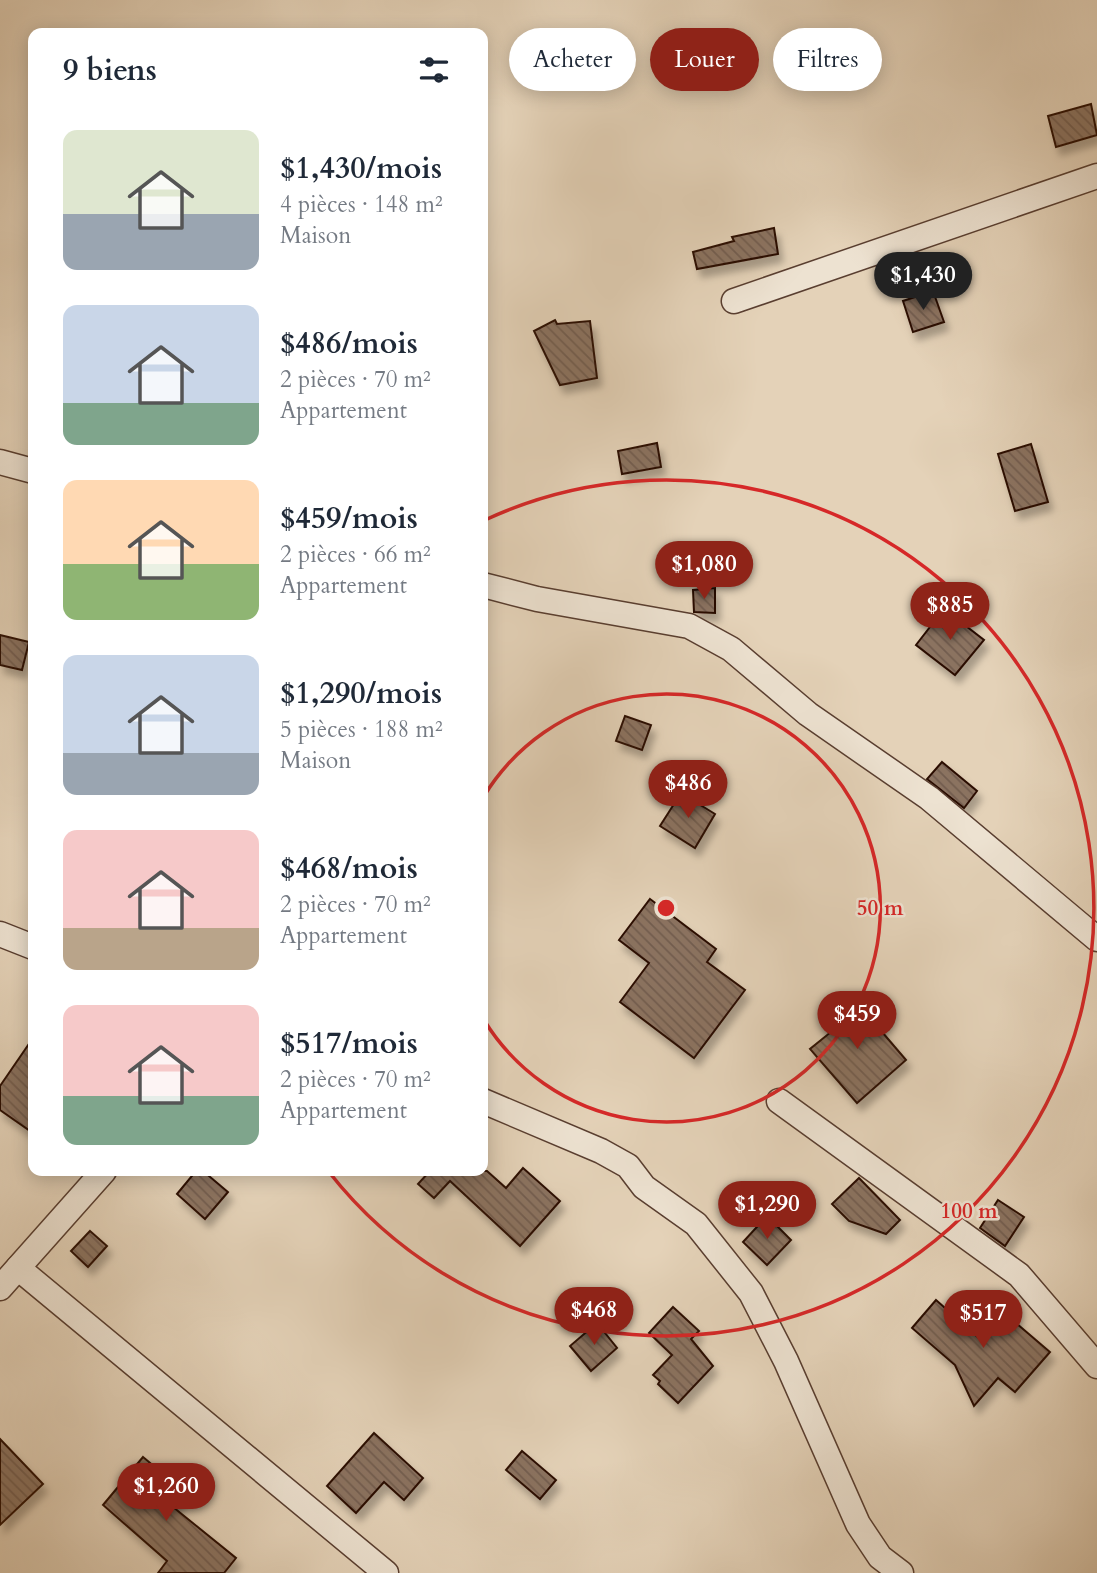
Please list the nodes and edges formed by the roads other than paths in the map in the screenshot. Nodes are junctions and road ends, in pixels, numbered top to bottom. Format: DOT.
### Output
graph roads {
  1 [pos="1097,176"];
  2 [pos="734,301"];
  3 [pos="0,462"];
  4 [pos="28,470"];
  5 [pos="488,586"];
  6 [pos="0,934"];
  7 [pos="1097,939"];
  8 [pos="28,945"];
  9 [pos="779,1101"];
  10 [pos="488,1103"];
  11 [pos="100,1176"];
  12 [pos="18,1268"];
  13 [pos="0,1289"];
  14 [pos="1097,1366"];
  15 [pos="386,1573"];
  16 [pos="901,1573"];
  1 -- 2 [label="street"];
  3 -- 4 [label="street"];
  5 -- 7 [label="street"];
  6 -- 8 [label="street"];
  9 -- 14 [label="street"];
  10 -- 16 [label="street"];
  11 -- 12 [label="street"];
  12 -- 13 [label="street"];
  12 -- 15 [label="street"];
}
